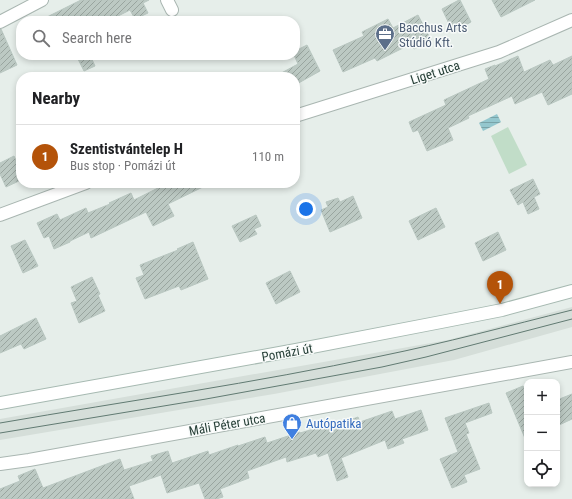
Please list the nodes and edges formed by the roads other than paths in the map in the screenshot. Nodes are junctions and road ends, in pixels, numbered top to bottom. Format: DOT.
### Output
graph roads {
  1 [pos="42,0"];
  2 [pos="572,20"];
  3 [pos="0,22"];
  4 [pos="300,114"];
  5 [pos="73,188"];
  6 [pos="0,215"];
  7 [pos="572,291"];
  8 [pos="572,362"];
  9 [pos="0,403"];
  10 [pos="0,464"];
  1 -- 3 [label="street"];
  2 -- 4 [label="street, Liget utca"];
  5 -- 6 [label="street"];
  7 -- 9 [label="street, Pomázi út"];
  8 -- 10 [label="street, Máli Péter utca"];
}
